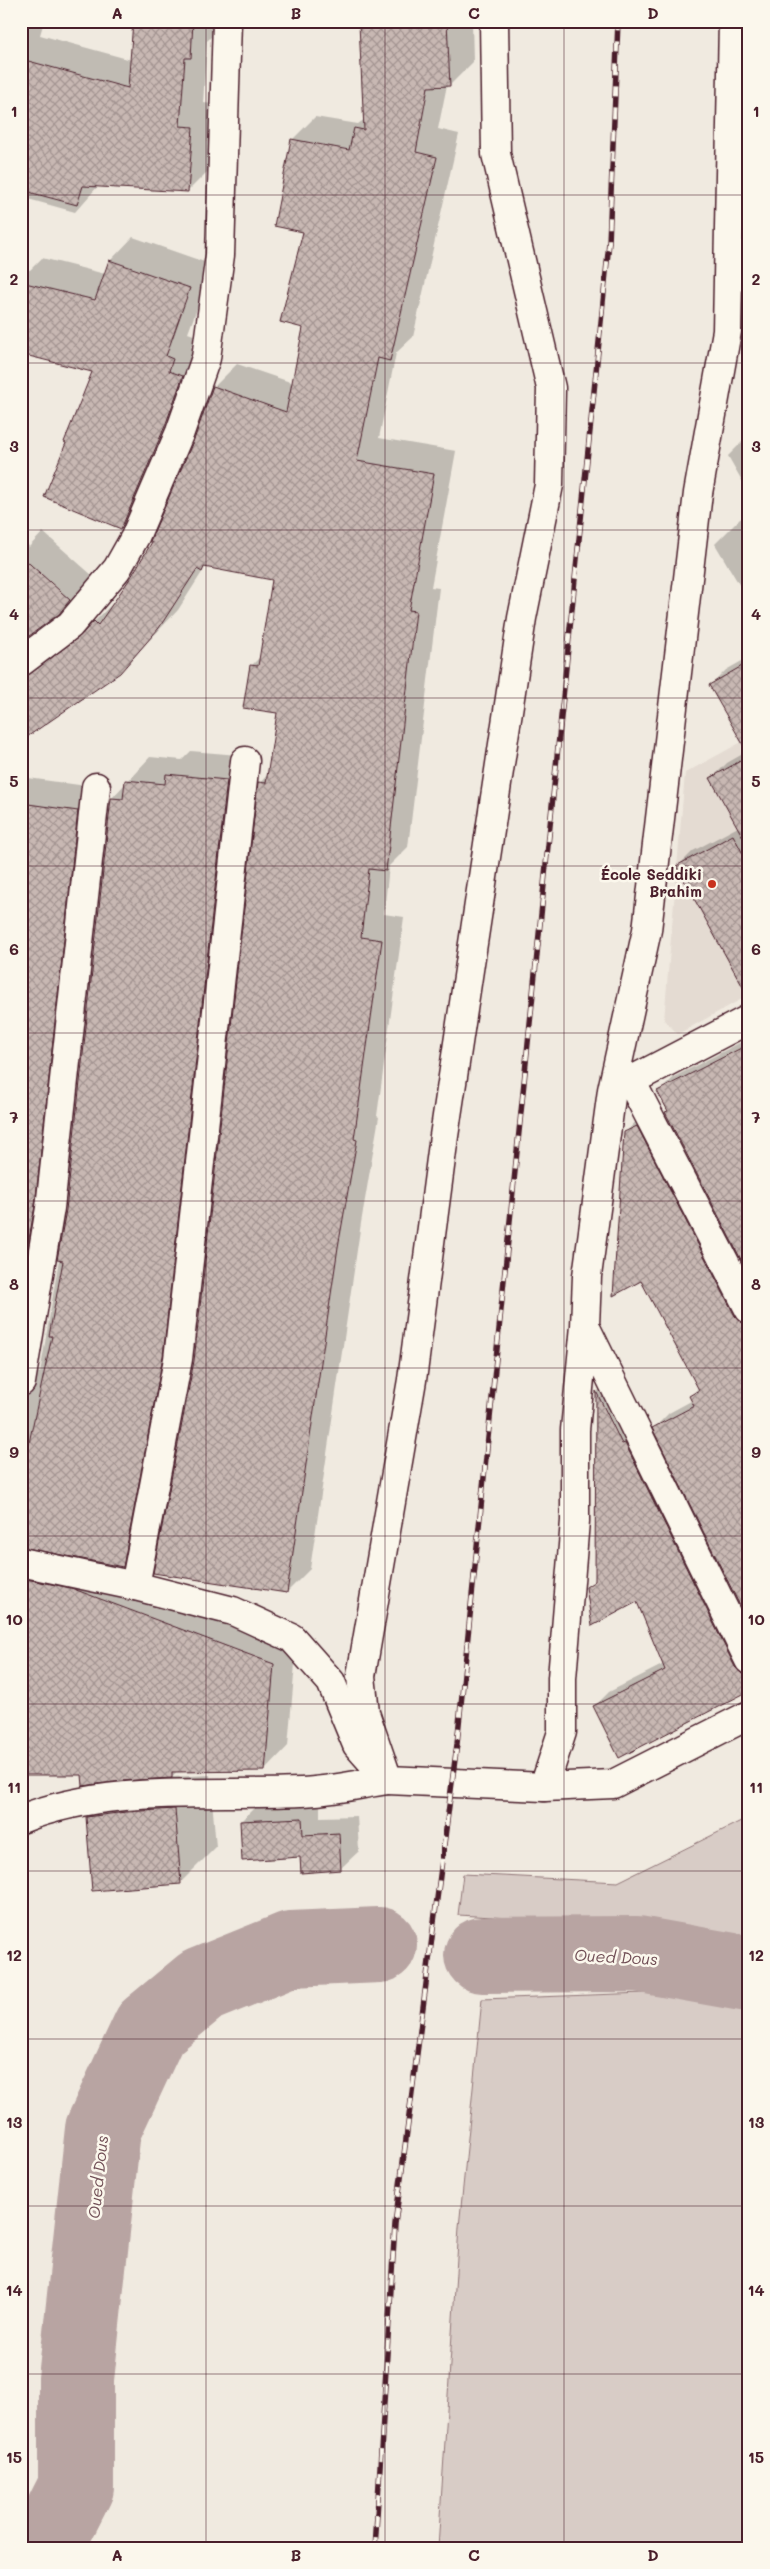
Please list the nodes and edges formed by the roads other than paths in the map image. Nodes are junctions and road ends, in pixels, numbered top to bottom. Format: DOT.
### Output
graph roads {
  1 [pos="227,21"];
  2 [pos="494,21"];
  3 [pos="733,21"];
  4 [pos="21,662"];
  5 [pos="244,761"];
  6 [pos="96,787"];
  7 [pos="749,1019"];
  8 [pos="621,1086"];
  9 [pos="749,1309"];
  10 [pos="585,1326"];
  11 [pos="21,1382"];
  12 [pos="21,1562"];
  13 [pos="135,1586"];
  14 [pos="749,1660"];
  15 [pos="749,1715"];
  16 [pos="388,1780"];
  17 [pos="544,1787"];
  18 [pos="21,1818"];
  1 -- 4 [label="street"];
  2 -- 16 [label="street"];
  3 -- 8 [label="street"];
  5 -- 13 [label="street"];
  6 -- 11 [label="street"];
  7 -- 8 [label="street"];
  8 -- 9 [label="street"];
  8 -- 10 [label="street"];
  10 -- 14 [label="street"];
  10 -- 17 [label="street"];
  12 -- 13 [label="street"];
  13 -- 16 [label="street"];
  15 -- 17 [label="street"];
  16 -- 17 [label="street"];
  16 -- 18 [label="street"];
}
